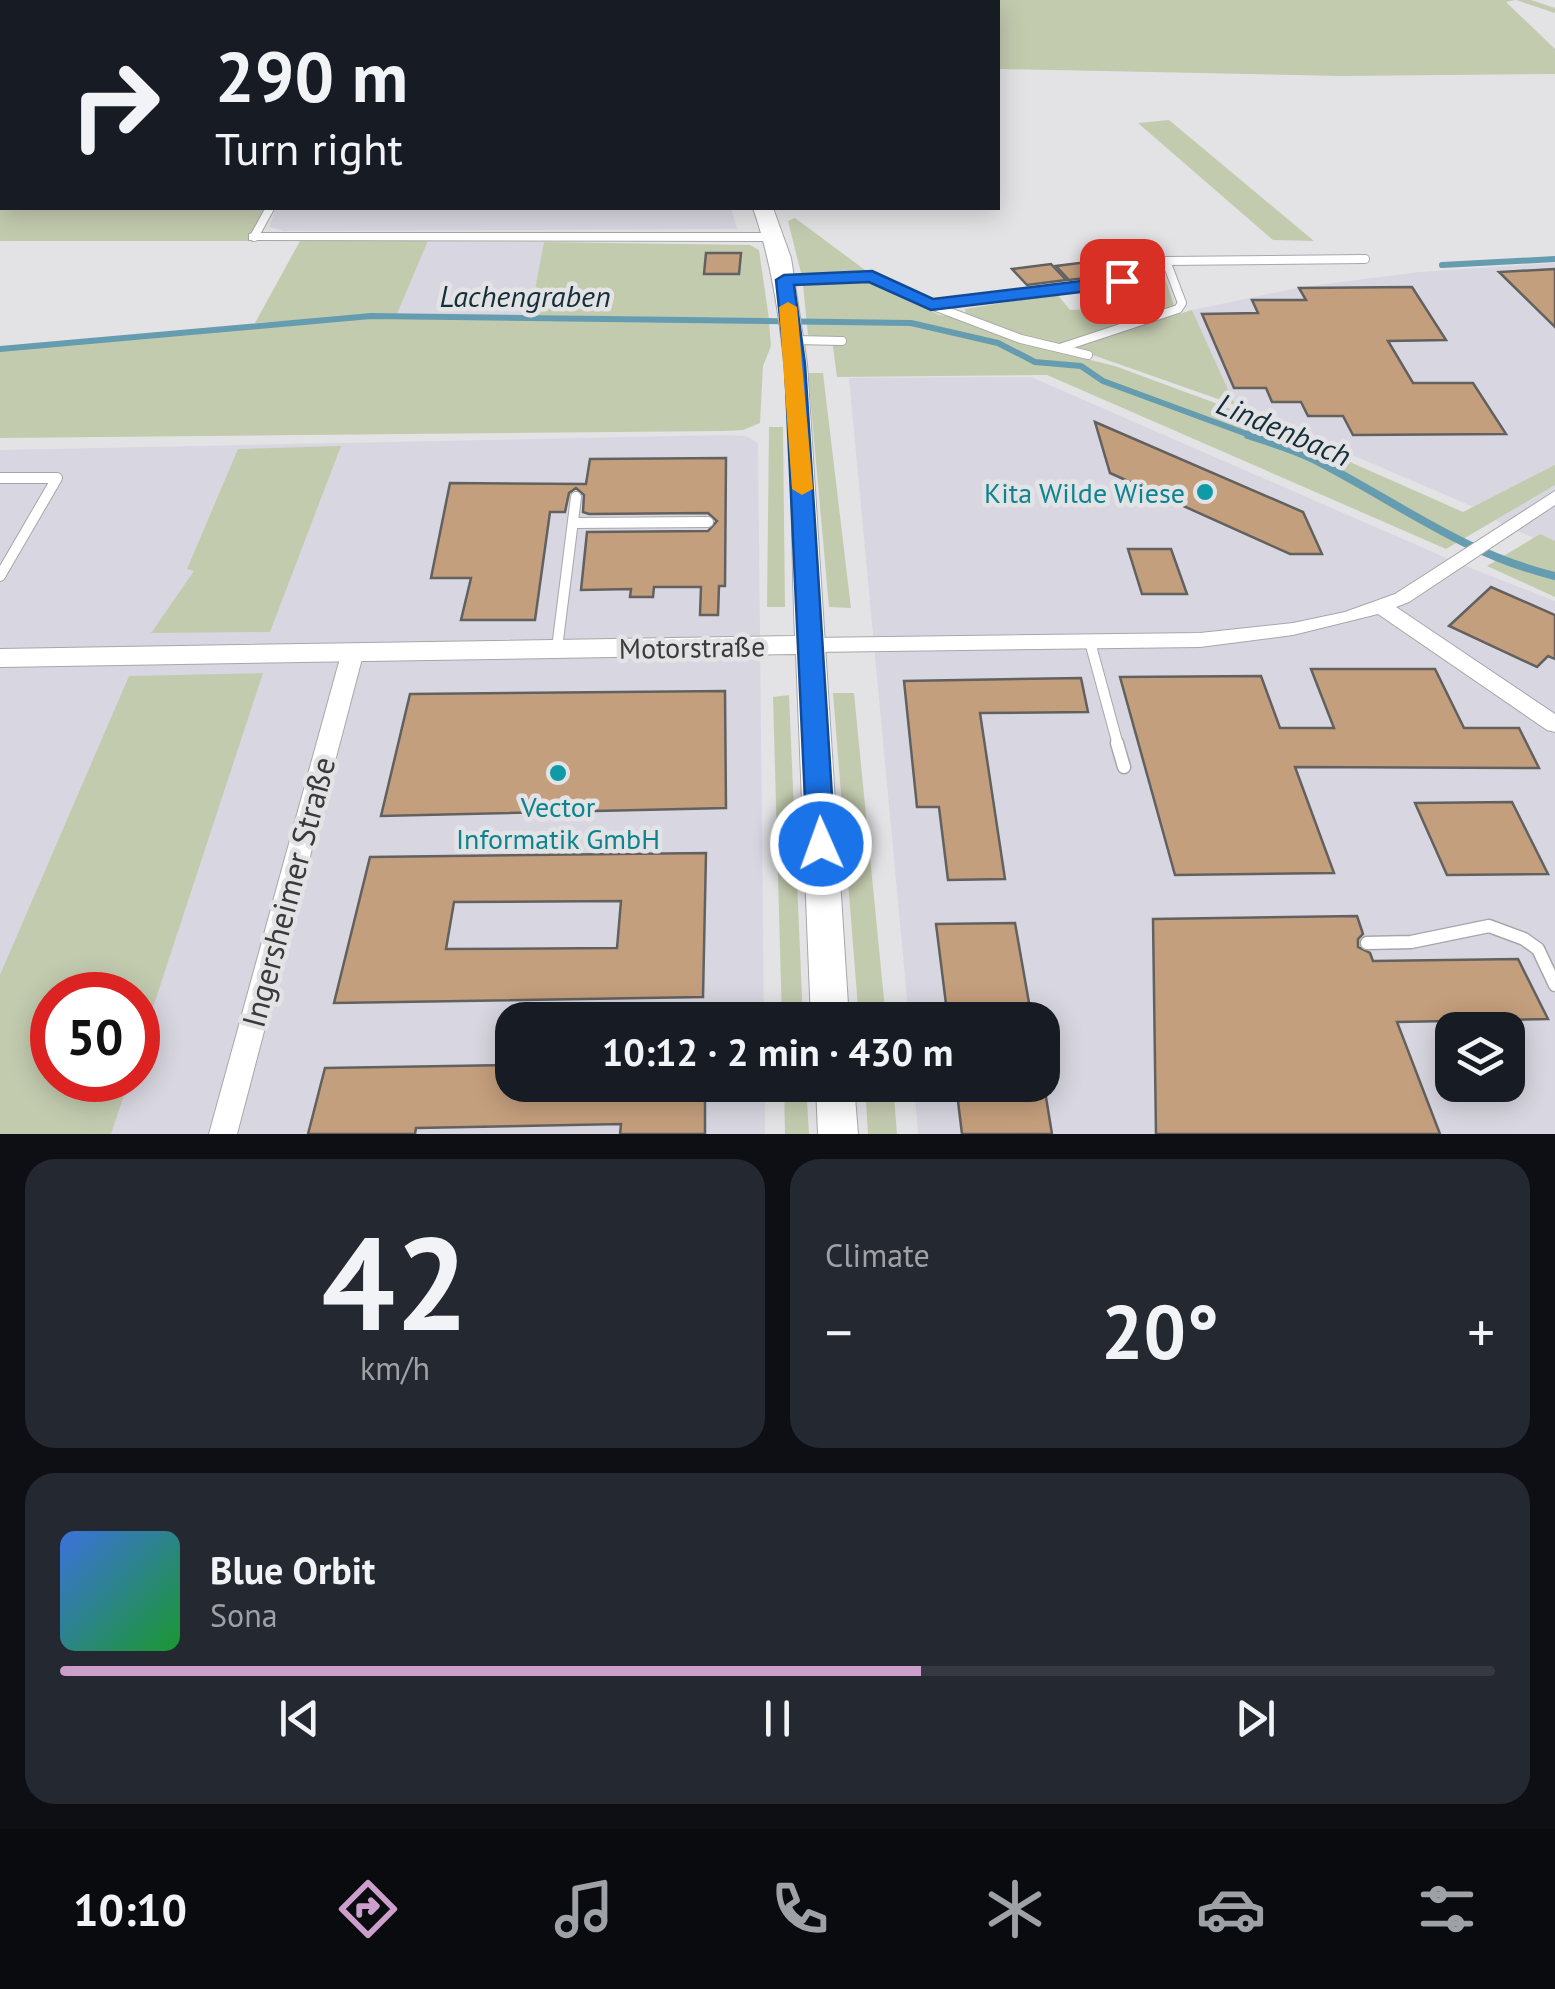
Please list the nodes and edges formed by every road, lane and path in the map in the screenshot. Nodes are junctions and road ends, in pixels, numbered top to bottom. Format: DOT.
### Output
graph roads {
  1 [pos="269,210"];
  2 [pos="765,210"];
  3 [pos="775,236"];
  4 [pos="254,237"];
  5 [pos="1160,251"];
  6 [pos="1365,259"];
  7 [pos="1166,261"];
  8 [pos="784,280"];
  9 [pos="1122,281"];
  10 [pos="931,305"];
  11 [pos="791,327"];
  12 [pos="842,340"];
  13 [pos="1060,348"];
  14 [pos="1088,355"];
  15 [pos="0,478"];
  16 [pos="576,497"];
  17 [pos="1555,498"];
  18 [pos="708,522"];
  19 [pos="573,523"];
  20 [pos="0,576"];
  21 [pos="1381,606"];
  22 [pos="1090,642"];
  23 [pos="812,646"];
  24 [pos="558,648"];
  25 [pos="353,651"];
  26 [pos="0,658"];
  27 [pos="1555,726"];
  28 [pos="1124,767"];
  29 [pos="1366,943"];
  30 [pos="1555,985"];
  31 [pos="829,1002"];
  32 [pos="835,1102"];
  33 [pos="223,1134"];
  34 [pos="838,1134"];
  1 -- 4 [label="lane"];
  2 -- 3 [label="main road"];
  3 -- 4 [label="street"];
  3 -- 8 [label="main road"];
  5 -- 7 [label="lane"];
  6 -- 7 [label="lane"];
  7 -- 13 [label="lane"];
  8 -- 10 [label="lane"];
  8 -- 11 [label="main road"];
  9 -- 10 [label="lane"];
  10 -- 13 [label="lane"];
  11 -- 12 [label="lane"];
  11 -- 23 [label="main road"];
  13 -- 14 [label="lane"];
  15 -- 20 [label="lane"];
  16 -- 19 [label="lane"];
  17 -- 21 [label="street, Motorstraße"];
  18 -- 19 [label="lane"];
  19 -- 24 [label="lane"];
  21 -- 22 [label="street, Motorstraße"];
  21 -- 27 [label="street"];
  22 -- 23 [label="street, Motorstraße"];
  22 -- 28 [label="lane"];
  23 -- 24 [label="main road, Motorstraße"];
  23 -- 31 [label="main road"];
  24 -- 25 [label="main road, Motorstraße"];
  25 -- 26 [label="main road, Motorstraße"];
  25 -- 33 [label="street, Ingersheimer Straße"];
  29 -- 30 [label="lane"];
  32 -- 34 [label="main road"];
}
